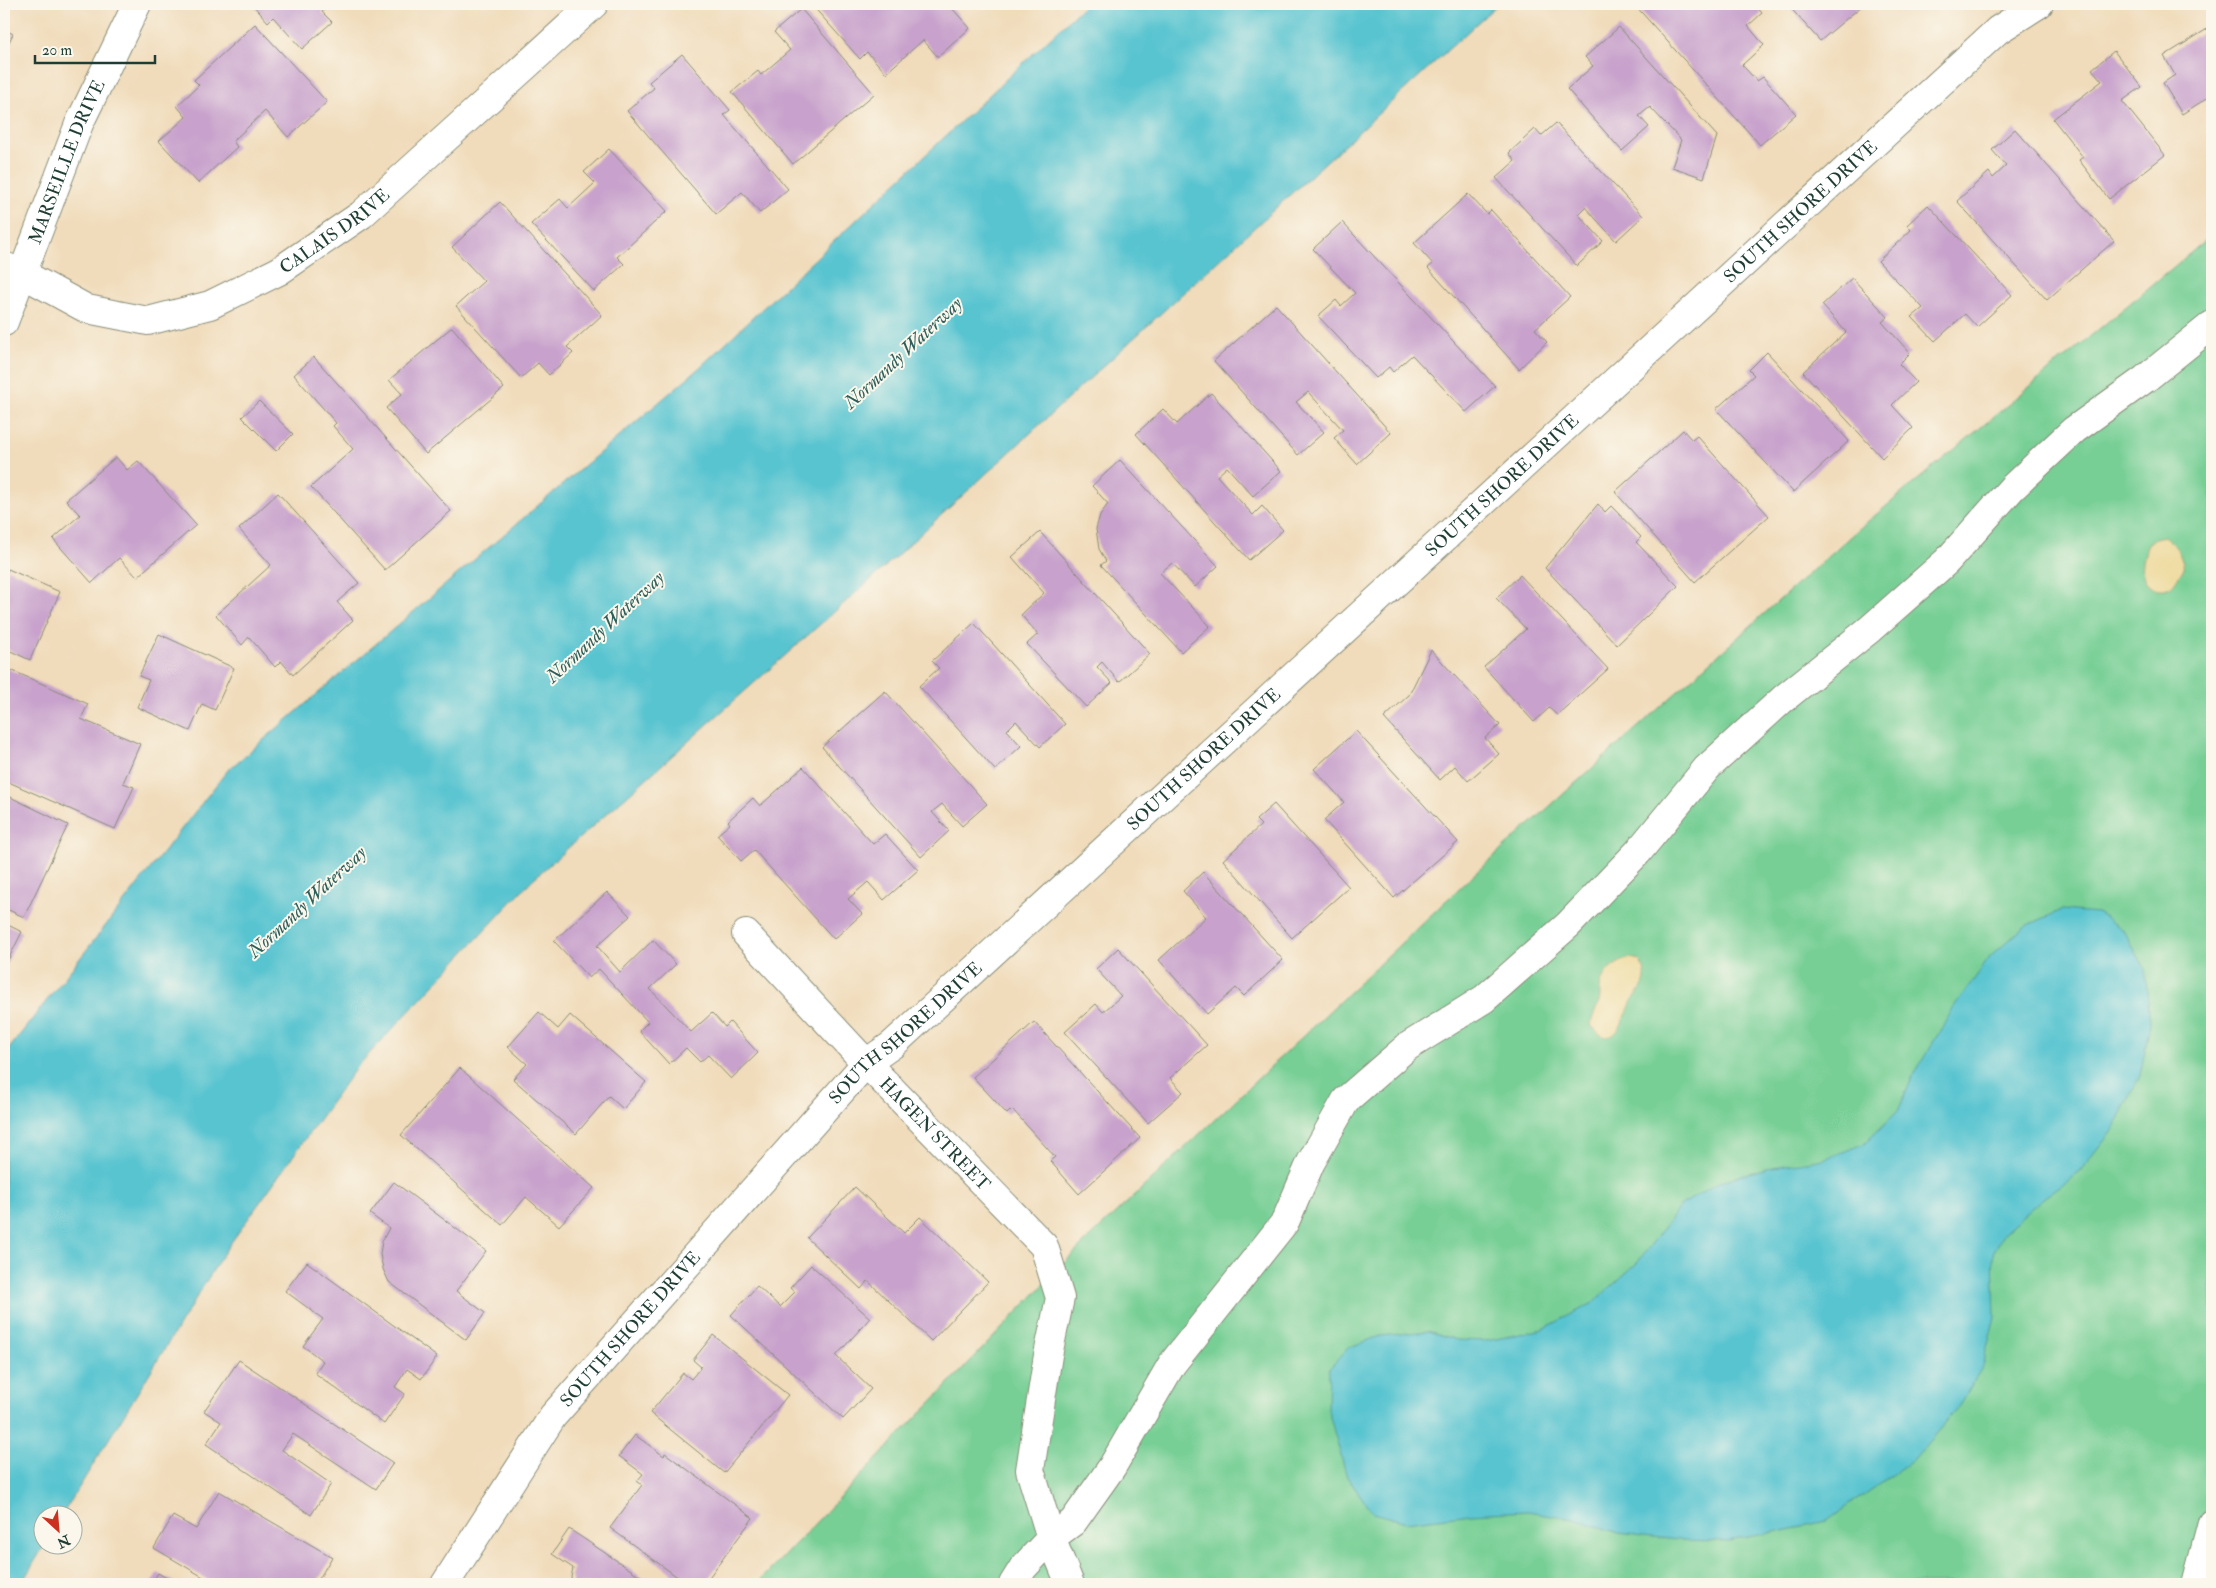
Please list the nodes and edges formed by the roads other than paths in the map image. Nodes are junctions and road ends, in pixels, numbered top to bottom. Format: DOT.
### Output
graph roads {
  1 [pos="137,4"];
  2 [pos="594,4"];
  3 [pos="2039,4"];
  4 [pos="13,270"];
  5 [pos="4,322"];
  6 [pos="2212,324"];
  7 [pos="746,934"];
  8 [pos="866,1063"];
  9 [pos="2212,1523"];
  10 [pos="1051,1538"];
  11 [pos="445,1584"];
  12 [pos="1013,1584"];
  13 [pos="1070,1584"];
  14 [pos="2196,1584"];
  1 -- 4 [label="street, MARSEILLE DRIVE"];
  2 -- 4 [label="street, CALAIS DRIVE"];
  3 -- 8 [label="street, SOUTH SHORE DRIVE"];
  4 -- 5 [label="street, MARSEILLE DRIVE"];
  6 -- 10 [label="street"];
  7 -- 8 [label="street, HAGEN STREET"];
  8 -- 10 [label="street, HAGEN STREET"];
  8 -- 11 [label="street, SOUTH SHORE DRIVE"];
  9 -- 14 [label="street"];
  10 -- 12 [label="street"];
  10 -- 13 [label="street"];
}
